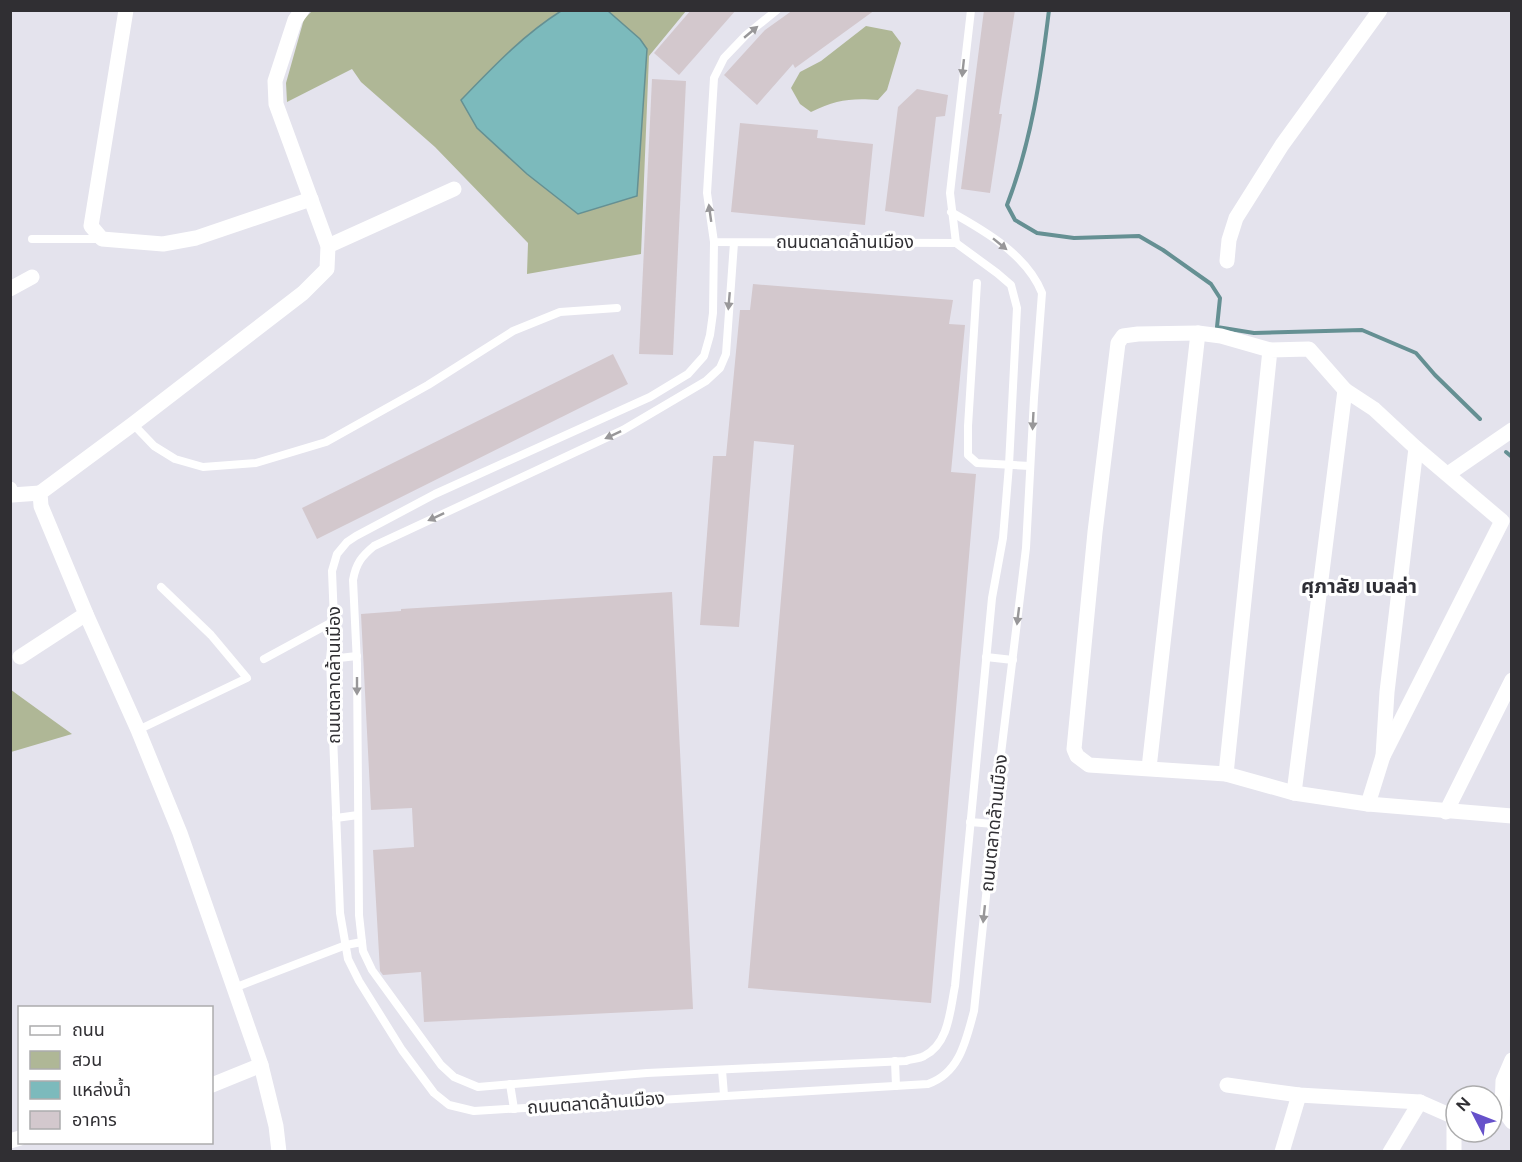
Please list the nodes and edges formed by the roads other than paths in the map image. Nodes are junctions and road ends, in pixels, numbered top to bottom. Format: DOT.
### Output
graph roads {
  1 [pos="126,10"];
  2 [pos="302,10"];
  3 [pos="777,10"];
  4 [pos="971,10"];
  5 [pos="1380,10"];
  6 [pos="454,189"];
  7 [pos="311,199"];
  8 [pos="951,212"];
  9 [pos="32,239"];
  10 [pos="102,239"];
  11 [pos="714,242"];
  12 [pos="734,243"];
  13 [pos="956,243"];
  14 [pos="328,246"];
  15 [pos="1227,261"];
  16 [pos="32,277"];
  17 [pos="978,284"];
  18 [pos="10,289"];
  19 [pos="618,308"];
  20 [pos="1198,333"];
  21 [pos="1270,350"];
  22 [pos="1345,390"];
  23 [pos="133,424"];
  24 [pos="1512,430"];
  25 [pos="1416,448"];
  26 [pos="1010,465"];
  27 [pos="1030,466"];
  28 [pos="1448,474"];
  29 [pos="40,493"];
  30 [pos="11,494"];
  31 [pos="1507,521"];
  32 [pos="161,587"];
  33 [pos="86,614"];
  34 [pos="334,621"];
  35 [pos="357,656"];
  36 [pos="20,657"];
  37 [pos="986,657"];
  38 [pos="330,658"];
  39 [pos="264,659"];
  40 [pos="1012,660"];
  41 [pos="1512,680"];
  42 [pos="138,730"];
  43 [pos="1383,756"];
  44 [pos="1149,768"];
  45 [pos="1226,774"];
  46 [pos="1294,793"];
  47 [pos="1368,804"];
  48 [pos="1446,812"];
  49 [pos="358,815"];
  50 [pos="1512,816"];
  51 [pos="336,818"];
  52 [pos="970,822"];
  53 [pos="993,824"];
  54 [pos="362,942"];
  55 [pos="346,945"];
  56 [pos="234,988"];
  57 [pos="1512,1060"];
  58 [pos="895,1061"];
  59 [pos="261,1065"];
  60 [pos="722,1070"];
  61 [pos="510,1084"];
  62 [pos="213,1085"];
  63 [pos="1227,1085"];
  64 [pos="896,1086"];
  65 [pos="724,1095"];
  66 [pos="1299,1095"];
  67 [pos="1420,1102"];
  68 [pos="514,1109"];
  69 [pos="1512,1122"];
  70 [pos="279,1152"];
  71 [pos="1282,1152"];
  72 [pos="1390,1152"];
  73 [pos="1454,1152"];
  1 -- 10 [label="street"];
  2 -- 7 [label="street"];
  11 -- 3 [label="lane, ถนนตลาดล้านเมือง, one-way"];
  4 -- 8 [label="lane, one-way"];
  5 -- 15 [label="street"];
  6 -- 14 [label="street"];
  7 -- 10 [label="street"];
  7 -- 14 [label="street"];
  8 -- 13 [label="lane"];
  8 -- 27 [label="lane, ถนนตลาดล้านเมือง, one-way"];
  9 -- 10 [label="lane"];
  11 -- 12 [label="lane, ถนนตลาดล้านเมือง"];
  11 -- 34 [label="lane, ถนนตลาดล้านเมือง"];
  12 -- 13 [label="lane, ถนนตลาดล้านเมือง"];
  12 -- 35 [label="lane, ถนนตลาดล้านเมือง, one-way"];
  13 -- 26 [label="lane, ถนนตลาดล้านเมือง"];
  14 -- 23 [label="street"];
  16 -- 18 [label="street"];
  17 -- 26 [label="lane"];
  19 -- 23 [label="lane"];
  20 -- 21 [label="street"];
  20 -- 44 [label="street"];
  20 -- 44 [label="street"];
  21 -- 22 [label="street"];
  21 -- 45 [label="street"];
  22 -- 25 [label="street"];
  22 -- 46 [label="street"];
  23 -- 29 [label="street"];
  24 -- 28 [label="street"];
  25 -- 28 [label="street"];
  25 -- 43 [label="street"];
  26 -- 27 [label="lane"];
  26 -- 37 [label="lane, ถนนตลาดล้านเมือง"];
  27 -- 40 [label="lane, ถนนตลาดล้านเมือง, one-way"];
  28 -- 31 [label="street"];
  29 -- 30 [label="street"];
  29 -- 33 [label="street"];
  31 -- 43 [label="street"];
  32 -- 42 [label="lane"];
  33 -- 36 [label="street"];
  33 -- 42 [label="street"];
  34 -- 38 [label="lane, ถนนตลาดล้านเมือง"];
  34 -- 39 [label="lane"];
  35 -- 38 [label="lane"];
  35 -- 49 [label="lane, ถนนตลาดล้านเมือง, one-way"];
  37 -- 40 [label="lane"];
  37 -- 52 [label="lane, ถนนตลาดล้านเมือง"];
  38 -- 51 [label="lane, ถนนตลาดล้านเมือง"];
  40 -- 53 [label="lane, ถนนตลาดล้านเมือง"];
  41 -- 48 [label="street"];
  42 -- 56 [label="street"];
  43 -- 47 [label="street"];
  44 -- 45 [label="street"];
  45 -- 46 [label="street"];
  46 -- 47 [label="street"];
  47 -- 48 [label="street"];
  48 -- 50 [label="street"];
  49 -- 51 [label="lane"];
  49 -- 54 [label="lane, ถนนตลาดล้านเมือง"];
  51 -- 55 [label="lane, ถนนตลาดล้านเมือง"];
  52 -- 53 [label="lane"];
  52 -- 58 [label="lane, ถนนตลาดล้านเมือง"];
  53 -- 64 [label="lane, ถนนตลาดล้านเมือง, one-way"];
  54 -- 55 [label="lane"];
  54 -- 61 [label="lane, ถนนตลาดล้านเมือง"];
  55 -- 56 [label="lane"];
  55 -- 68 [label="lane, ถนนตลาดล้านเมือง"];
  56 -- 59 [label="street"];
  57 -- 69 [label="street"];
  58 -- 60 [label="lane, ถนนตลาดล้านเมือง"];
  58 -- 64 [label="lane"];
  59 -- 62 [label="street"];
  59 -- 70 [label="street"];
  60 -- 61 [label="lane, ถนนตลาดล้านเมือง"];
  60 -- 65 [label="lane"];
  61 -- 68 [label="lane"];
  63 -- 66 [label="street"];
  64 -- 65 [label="lane, ถนนตลาดล้านเมือง"];
  65 -- 68 [label="lane, ถนนตลาดล้านเมือง"];
  66 -- 67 [label="street"];
  66 -- 71 [label="street"];
  67 -- 72 [label="street"];
  67 -- 73 [label="street"];
}
